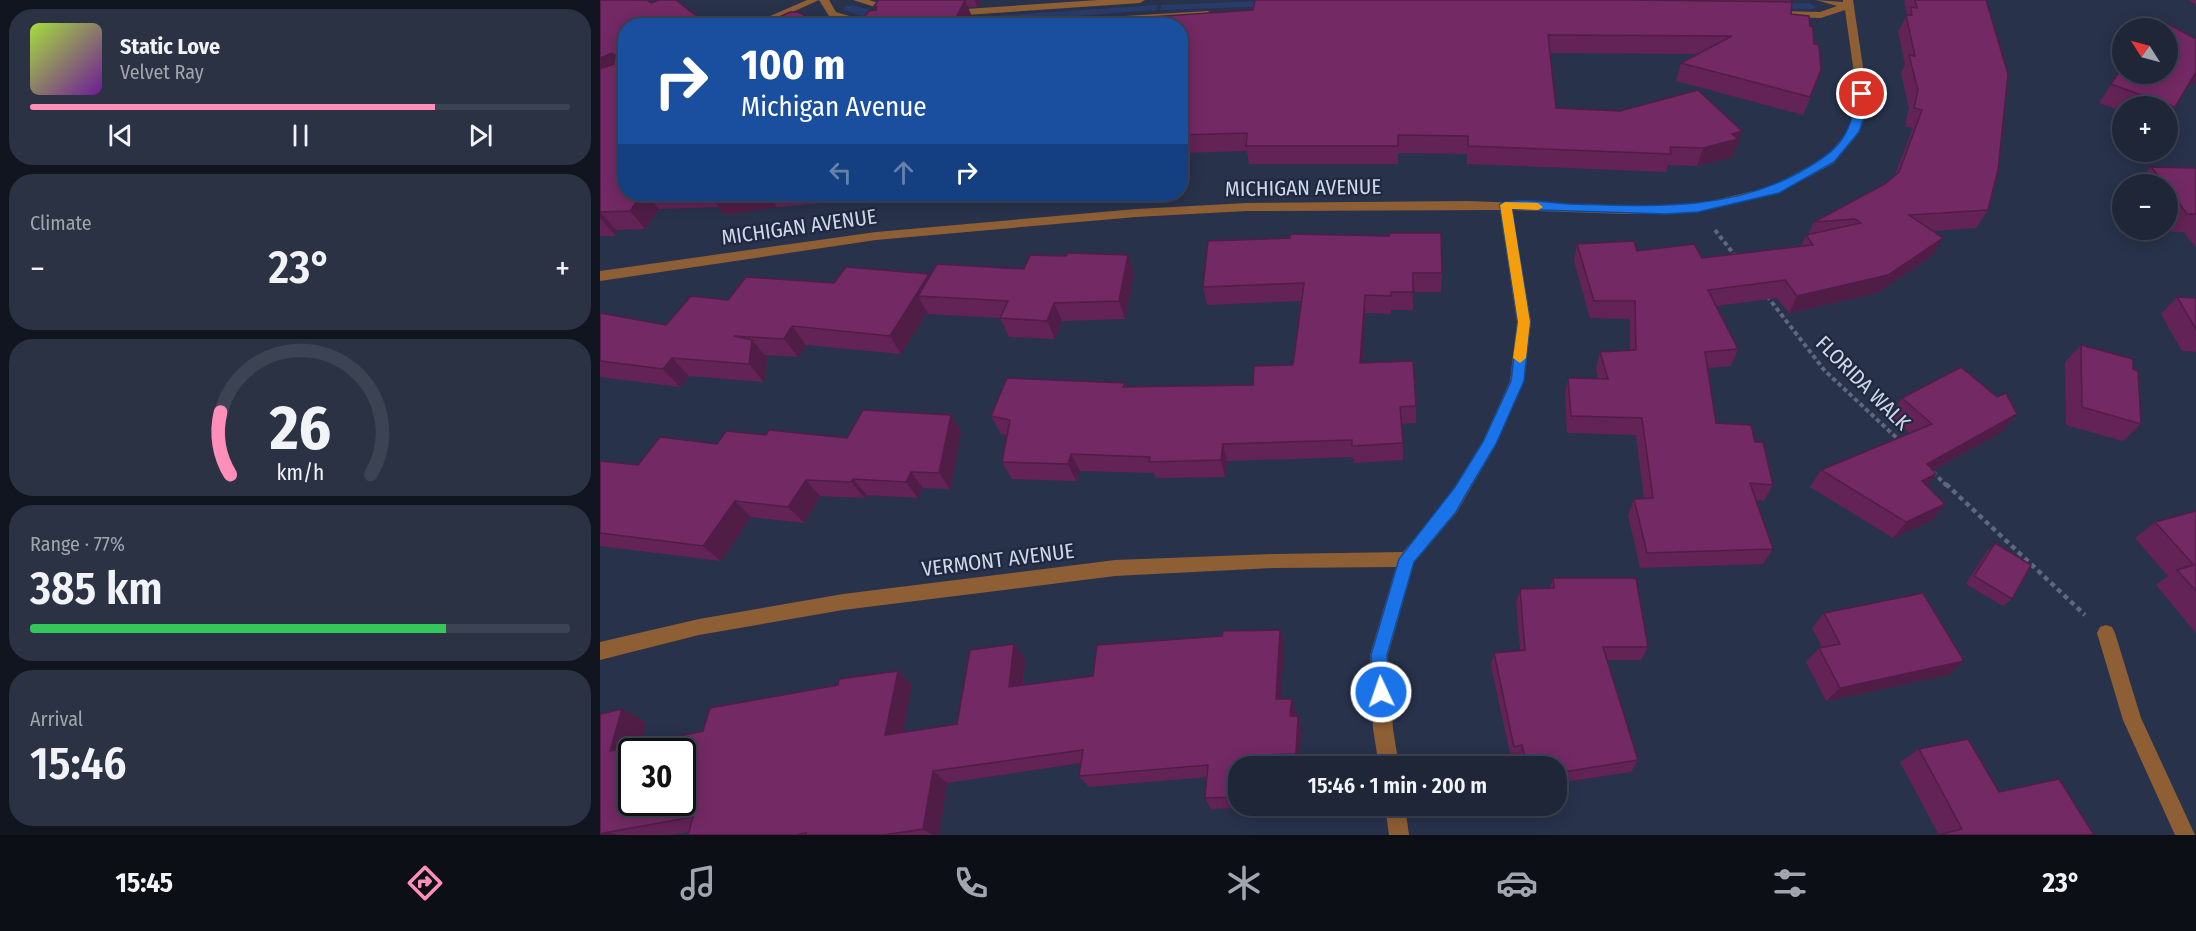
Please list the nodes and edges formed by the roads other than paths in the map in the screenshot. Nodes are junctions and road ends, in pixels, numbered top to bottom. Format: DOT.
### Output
graph roads {
  1 [pos="814,0"];
  2 [pos="824,0"];
  3 [pos="858,0"];
  4 [pos="1140,0"];
  5 [pos="1821,0"];
  6 [pos="1848,3"];
  7 [pos="907,12"];
  8 [pos="1218,13"];
  9 [pos="939,14"];
  10 [pos="1762,14"];
  11 [pos="771,18"];
  12 [pos="847,18"];
  13 [pos="1137,18"];
  14 [pos="1505,205"];
  15 [pos="600,276"];
  16 [pos="1407,559"];
  17 [pos="2106,633"];
  18 [pos="600,651"];
  19 [pos="1387,756"];
  20 [pos="1397,816"];
  21 [pos="1400,835"];
  22 [pos="2184,835"];
  1 -- 11 [label="street"];
  2 -- 12 [label="street"];
  3 -- 7 [label="street"];
  4 -- 9 [label="street"];
  5 -- 6 [label="street"];
  6 -- 10 [label="street"];
  6 -- 14 [label="street, MICHIGAN AVENUE"];
  8 -- 13 [label="street"];
  14 -- 15 [label="street, MICHIGAN AVENUE"];
  14 -- 16 [label="street"];
  16 -- 18 [label="street, VERMONT AVENUE"];
  16 -- 19 [label="street"];
  17 -- 22 [label="street"];
  20 -- 21 [label="street"];
}
